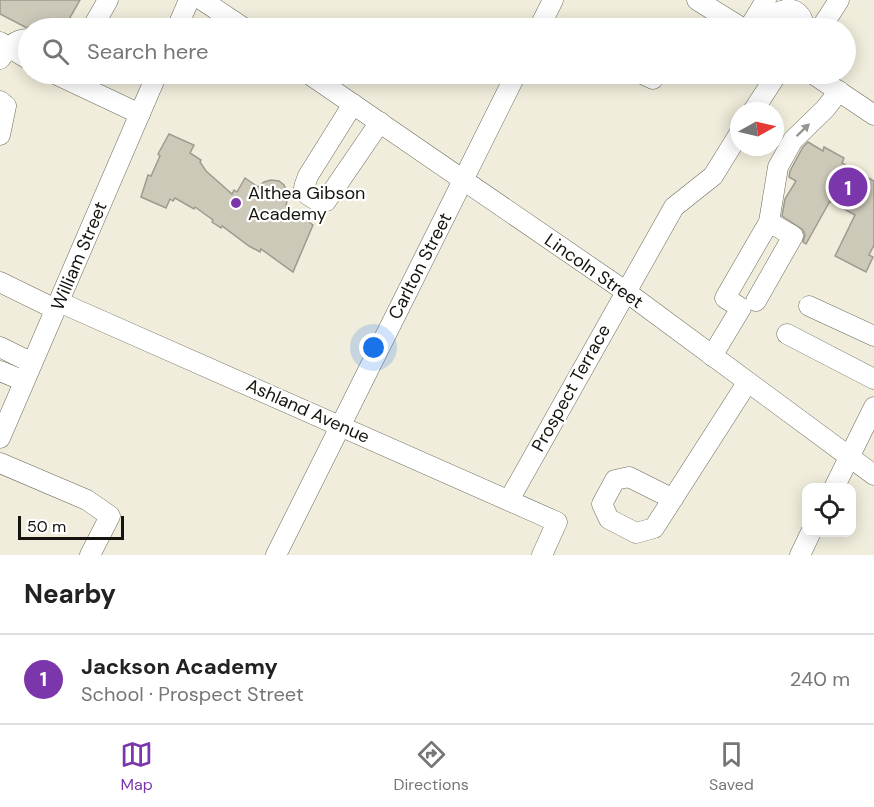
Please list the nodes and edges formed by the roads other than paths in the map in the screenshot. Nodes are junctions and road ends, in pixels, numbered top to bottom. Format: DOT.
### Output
graph roads {
  1 [pos="108,0"];
  2 [pos="189,0"];
  3 [pos="202,0"];
  4 [pos="553,0"];
  5 [pos="698,0"];
  6 [pos="766,0"];
  7 [pos="838,0"];
  8 [pos="98,18"];
  9 [pos="181,18"];
  10 [pos="229,18"];
  11 [pos="546,18"];
  12 [pos="726,18"];
  13 [pos="754,18"];
  14 [pos="769,18"];
  15 [pos="803,18"];
  16 [pos="827,18"];
  17 [pos="18,40"];
  18 [pos="3,49"];
  19 [pos="18,55"];
  20 [pos="79,84"];
  21 [pos="153,84"];
  22 [pos="324,84"];
  23 [pos="511,84"];
  24 [pos="771,84"];
  25 [pos="828,84"];
  26 [pos="839,91"];
  27 [pos="0,101"];
  28 [pos="759,102"];
  29 [pos="353,104"];
  30 [pos="140,114"];
  31 [pos="874,115"];
  32 [pos="380,122"];
  33 [pos="0,135"];
  34 [pos="730,149"];
  35 [pos="463,180"];
  36 [pos="769,222"];
  37 [pos="0,282"];
  38 [pos="625,291"];
  39 [pos="756,301"];
  40 [pos="57,305"];
  41 [pos="809,306"];
  42 [pos="787,334"];
  43 [pos="874,336"];
  44 [pos="0,347"];
  45 [pos="712,356"];
  46 [pos="32,363"];
  47 [pos="0,371"];
  48 [pos="874,379"];
  49 [pos="24,381"];
  50 [pos="747,383"];
  51 [pos="874,407"];
  52 [pos="340,426"];
  53 [pos="0,438"];
  54 [pos="848,458"];
  55 [pos="0,463"];
  56 [pos="874,475"];
  57 [pos="836,483"];
  58 [pos="673,499"];
  59 [pos="509,500"];
  60 [pos="809,537"];
  61 [pos="90,555"];
  62 [pos="276,555"];
  63 [pos="542,555"];
  64 [pos="800,555"];
  1 -- 8 [label="street"];
  2 -- 9 [label="street"];
  3 -- 10 [label="street"];
  4 -- 11 [label="street"];
  5 -- 12 [label="street"];
  6 -- 13 [label="street"];
  7 -- 16 [label="street"];
  14 -- 15 [label="street"];
  17 -- 18 [label="street"];
  18 -- 19 [label="street"];
  20 -- 30 [label="street"];
  21 -- 30 [label="street, William Street"];
  22 -- 29 [label="street, Lincoln Street"];
  23 -- 35 [label="street, Carlton Street"];
  24 -- 28 [label="street"];
  25 -- 26 [label="street"];
  26 -- 31 [label="street"];
  36 -- 26 [label="street, one-way"];
  27 -- 33 [label="street"];
  29 -- 32 [label="street, Lincoln Street"];
  29 -- 32 [label="street"];
  30 -- 40 [label="street, William Street"];
  32 -- 35 [label="street, Lincoln Street"];
  34 -- 38 [label="street, Prospect Terrace"];
  35 -- 38 [label="street, Lincoln Street"];
  35 -- 52 [label="street, Carlton Street"];
  36 -- 39 [label="street"];
  36 -- 45 [label="street"];
  37 -- 40 [label="street, Ashland Avenue"];
  38 -- 45 [label="street, Lincoln Street"];
  38 -- 59 [label="street, Prospect Terrace"];
  40 -- 46 [label="street, William Street"];
  40 -- 52 [label="street, Ashland Avenue"];
  41 -- 43 [label="street"];
  42 -- 48 [label="street"];
  44 -- 46 [label="street"];
  45 -- 50 [label="street, Lincoln Street"];
  46 -- 49 [label="street, William Street"];
  47 -- 49 [label="street"];
  49 -- 53 [label="street, William Street"];
  50 -- 54 [label="street, Lincoln Street"];
  50 -- 58 [label="street"];
  51 -- 54 [label="street"];
  52 -- 59 [label="street, Ashland Avenue"];
  52 -- 62 [label="street, Carlton Street"];
  54 -- 56 [label="street, Lincoln Street"];
  54 -- 57 [label="street"];
  55 -- 61 [label="street"];
  59 -- 63 [label="street, Ashland Avenue"];
  60 -- 64 [label="street"];
}
